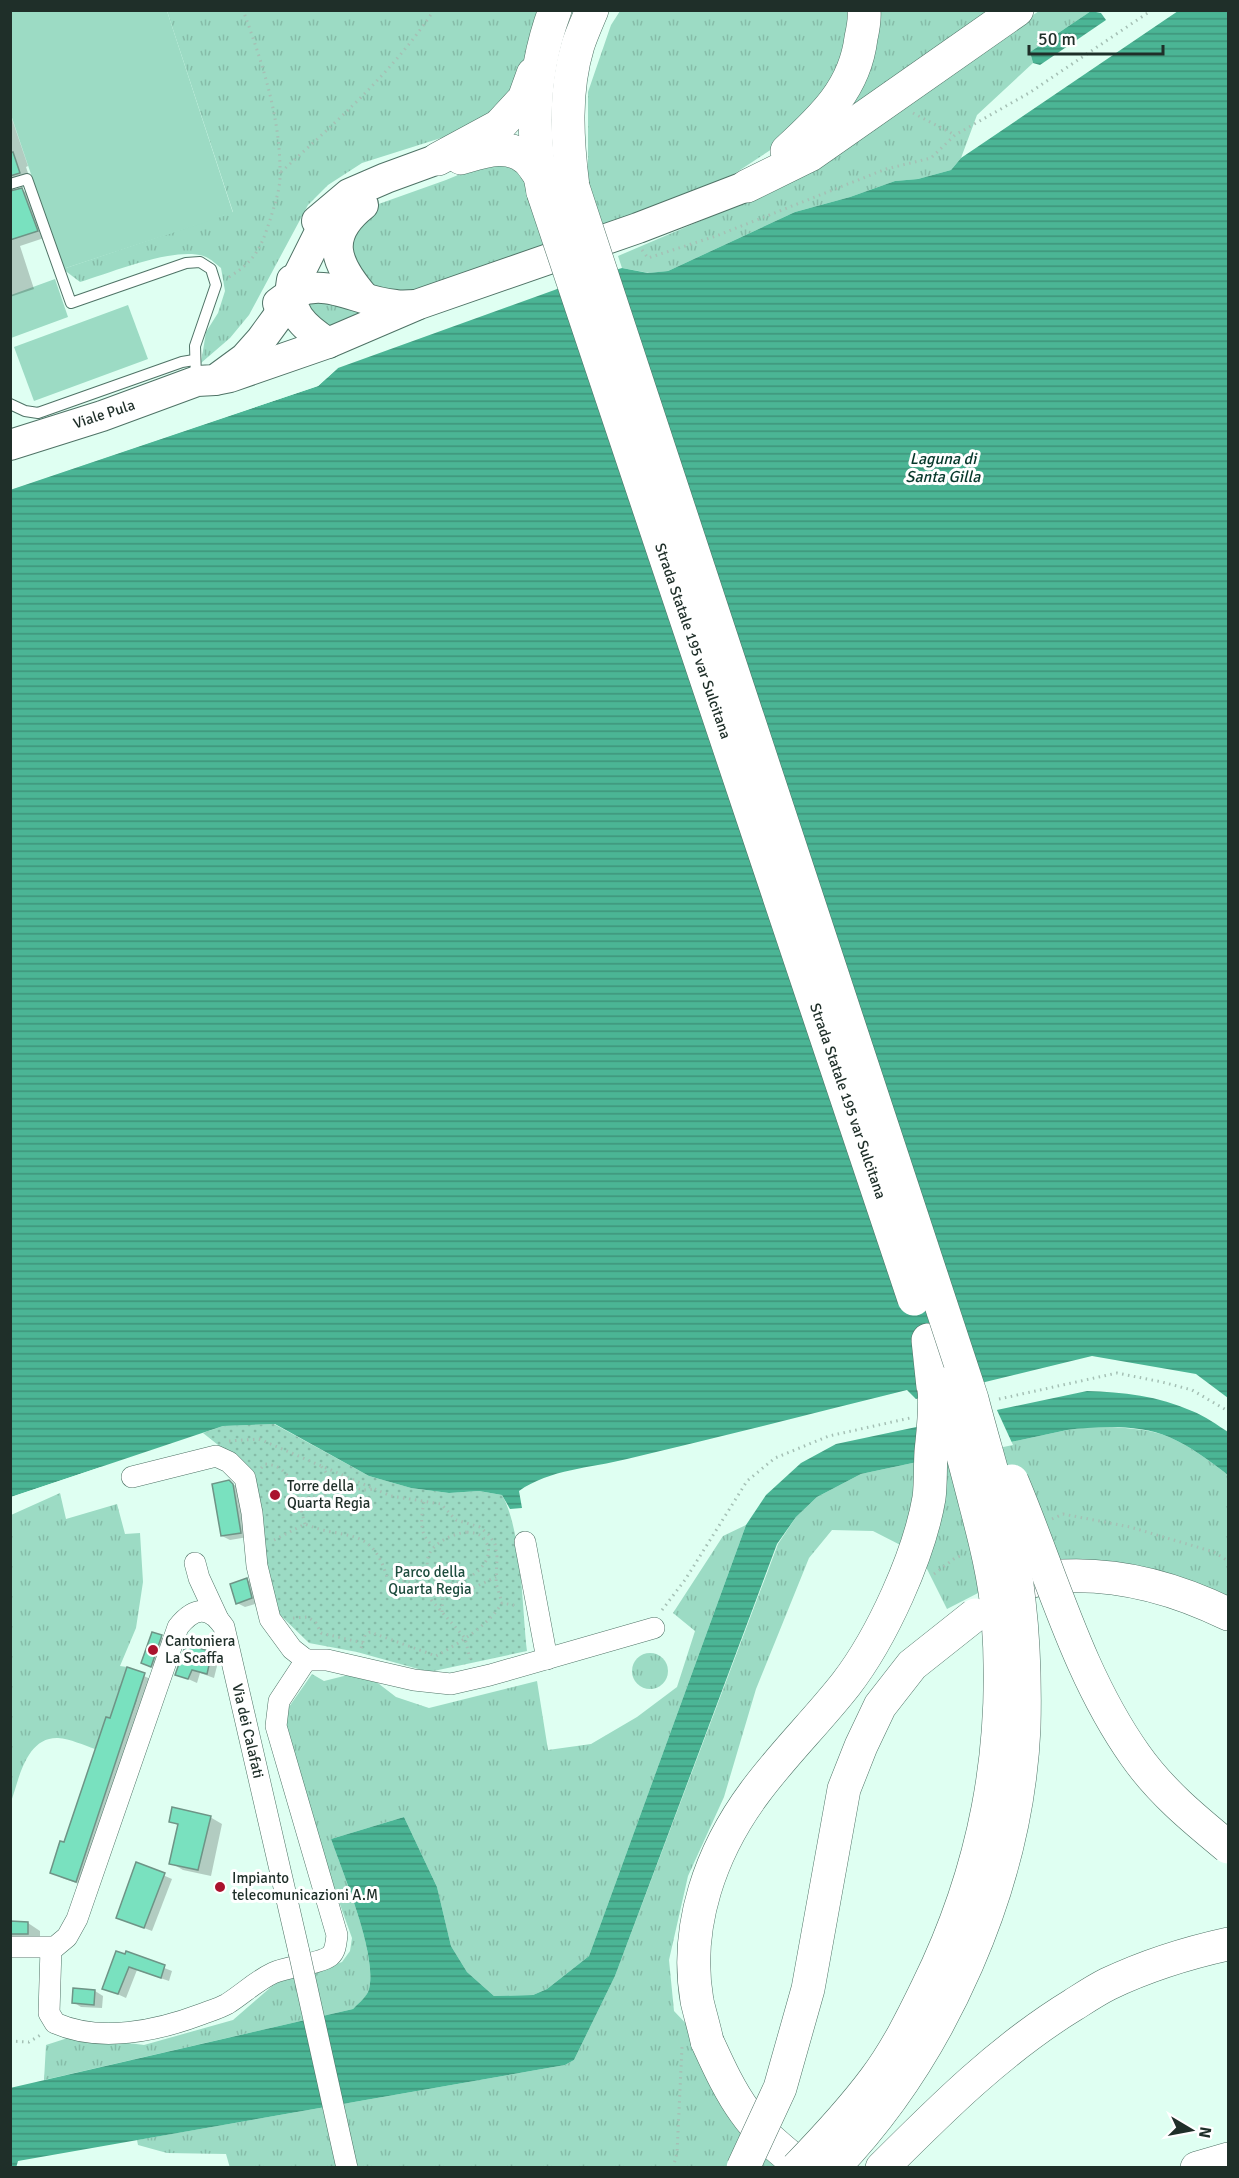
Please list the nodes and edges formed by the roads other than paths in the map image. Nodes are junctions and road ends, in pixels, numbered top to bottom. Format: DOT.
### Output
graph roads {
  1 [pos="592,10"];
  2 [pos="864,10"];
  3 [pos="1017,10"];
  4 [pos="552,19"];
  5 [pos="449,159"];
  6 [pos="10,184"];
  7 [pos="552,184"];
  8 [pos="747,186"];
  9 [pos="321,218"];
  10 [pos="290,294"];
  11 [pos="363,297"];
  12 [pos="418,304"];
  13 [pos="328,343"];
  14 [pos="227,351"];
  15 [pos="202,374"];
  16 [pos="10,404"];
  17 [pos="10,445"];
  18 [pos="928,1340"];
  19 [pos="972,1399"];
  20 [pos="132,1477"];
  21 [pos="525,1542"];
  22 [pos="195,1563"];
  23 [pos="1228,1614"];
  24 [pos="218,1619"];
  25 [pos="654,1628"];
  26 [pos="547,1659"];
  27 [pos="306,1660"];
  28 [pos="1228,1848"];
  29 [pos="1228,1944"];
  30 [pos="10,1947"];
  31 [pos="51,1948"];
  32 [pos="1228,2159"];
  33 [pos="347,2168"];
  34 [pos="743,2168"];
  35 [pos="797,2168"];
  36 [pos="804,2168"];
  37 [pos="833,2168"];
  38 [pos="882,2168"];
  39 [pos="1197,2168"];
  1 -- 7 [label="highway, Strada Statale 195 var Sulcitana"];
  2 -- 8 [label="highway"];
  3 -- 8 [label="highway"];
  4 -- 5 [label="highway"];
  4 -- 7 [label="highway, Strada Statale 195 var Sulcitana"];
  5 -- 7 [label="highway"];
  5 -- 9 [label="street"];
  5 -- 11 [label="street"];
  6 -- 15 [label="lane"];
  7 -- 18 [label="highway, Strada Statale 195 var Sulcitana, bridge"];
  7 -- 19 [label="highway, Strada Statale 195 var Sulcitana, bridge"];
  8 -- 12 [label="street"];
  9 -- 10 [label="street"];
  9 -- 14 [label="street"];
  10 -- 11 [label="street"];
  10 -- 13 [label="street"];
  10 -- 14 [label="street"];
  10 -- 15 [label="street"];
  11 -- 12 [label="street"];
  12 -- 13 [label="street"];
  13 -- 15 [label="street"];
  14 -- 15 [label="street"];
  15 -- 16 [label="lane"];
  15 -- 17 [label="street, Viale Pula"];
  18 -- 35 [label="highway, Strada Statale 195 var Sulcitana, bridge"];
  18 -- 36 [label="highway, bridge"];
  19 -- 28 [label="highway, bridge"];
  19 -- 37 [label="highway, Strada Statale 195 var Sulcitana, bridge"];
  20 -- 27 [label="street"];
  21 -- 26 [label="street"];
  22 -- 24 [label="street, Via dei Calafati"];
  23 -- 34 [label="highway, bridge"];
  24 -- 31 [label="street"];
  24 -- 33 [label="street, Via dei Calafati, bridge"];
  25 -- 26 [label="street"];
  26 -- 27 [label="street"];
  27 -- 31 [label="street"];
  29 -- 38 [label="highway"];
  30 -- 31 [label="street"];
  32 -- 39 [label="highway"];
}
